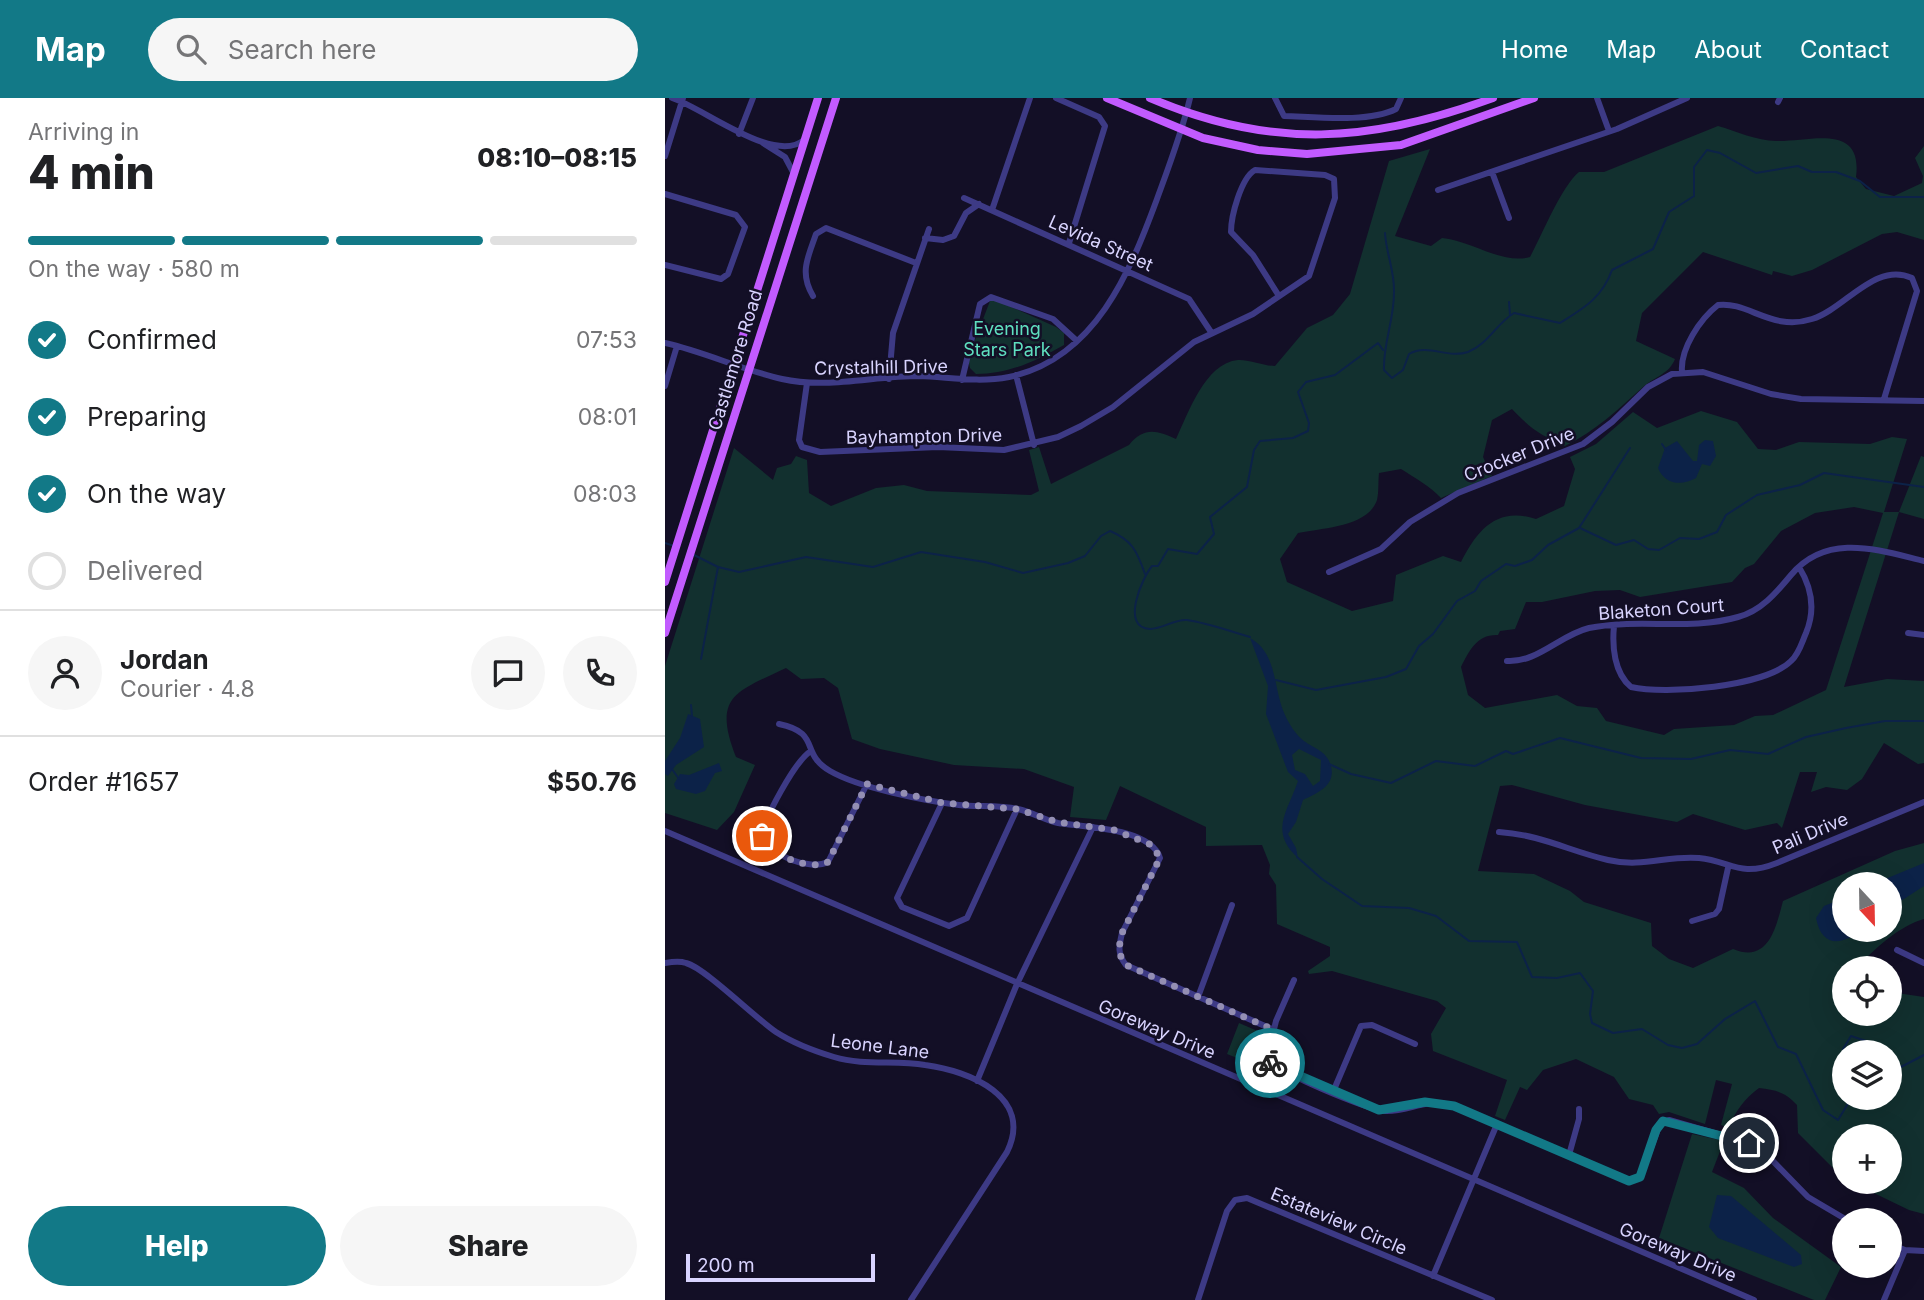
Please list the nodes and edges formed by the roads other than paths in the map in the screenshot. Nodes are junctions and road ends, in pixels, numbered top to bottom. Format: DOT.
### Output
graph roads {
  1 [pos="672,98"];
  2 [pos="753,98"];
  3 [pos="818,98"];
  4 [pos="836,98"];
  5 [pos="1030,98"];
  6 [pos="1056,98"];
  7 [pos="1107,98"];
  8 [pos="1150,98"];
  9 [pos="1190,98"];
  10 [pos="1275,98"];
  11 [pos="1401,98"];
  12 [pos="1493,98"];
  13 [pos="1534,98"];
  14 [pos="1597,98"];
  15 [pos="1687,98"];
  16 [pos="683,100"];
  17 [pos="1186,113"];
  18 [pos="1181,130"];
  19 [pos="1609,131"];
  20 [pos="739,134"];
  21 [pos="804,140"];
  22 [pos="763,143"];
  23 [pos="665,156"];
  24 [pos="793,172"];
  25 [pos="1492,172"];
  26 [pos="1439,190"];
  27 [pos="665,194"];
  28 [pos="964,198"];
  29 [pos="979,204"];
  30 [pos="992,210"];
  31 [pos="1509,218"];
  32 [pos="929,229"];
  33 [pos="925,238"];
  34 [pos="1069,243"];
  35 [pos="916,263"];
  36 [pos="665,265"];
  37 [pos="1129,271"];
  38 [pos="813,296"];
  39 [pos="1279,296"];
  40 [pos="1211,332"];
  41 [pos="1077,341"];
  42 [pos="665,343"];
  43 [pos="677,346"];
  44 [pos="733,365"];
  45 [pos="748,370"];
  46 [pos="1682,372"];
  47 [pos="1016,375"];
  48 [pos="889,379"];
  49 [pos="962,380"];
  50 [pos="807,383"];
  51 [pos="665,386"];
  52 [pos="1884,399"];
  53 [pos="1924,401"];
  54 [pos="1034,444"];
  55 [pos="1924,561"];
  56 [pos="1799,567"];
  57 [pos="1329,572"];
  58 [pos="665,582"];
  59 [pos="1614,626"];
  60 [pos="1908,632"];
  61 [pos="665,633"];
  62 [pos="1924,635"];
  63 [pos="1507,661"];
  64 [pos="779,724"];
  65 [pos="811,751"];
  66 [pos="867,784"];
  67 [pos="1924,802"];
  68 [pos="943,803"];
  69 [pos="1017,809"];
  70 [pos="1093,827"];
  71 [pos="665,831"];
  72 [pos="1499,832"];
  73 [pos="1728,868"];
  74 [pos="1232,905"];
  75 [pos="1692,921"];
  76 [pos="1897,950"];
  77 [pos="665,963"];
  78 [pos="1924,963"];
  79 [pos="1294,980"];
  80 [pos="1017,984"];
  81 [pos="1198,997"];
  82 [pos="1274,1030"];
  83 [pos="1415,1044"];
  84 [pos="977,1081"];
  85 [pos="1333,1092"];
  86 [pos="1579,1109"];
  87 [pos="1497,1124"];
  88 [pos="1569,1155"];
  89 [pos="1475,1178"];
  90 [pos="1832,1211"];
  91 [pos="1902,1249"];
  92 [pos="1905,1250"];
  93 [pos="1924,1251"];
  94 [pos="1433,1276"];
  95 [pos="911,1300"];
  96 [pos="1198,1300"];
  97 [pos="1492,1300"];
  98 [pos="1754,1300"];
  99 [pos="1884,1300"];
  1 -- 16 [label="street"];
  2 -- 20 [label="street"];
  3 -- 21 [label="main road, Castlemore Road"];
  4 -- 45 [label="main road, Castlemore Road"];
  5 -- 30 [label="street"];
  6 -- 34 [label="street"];
  7 -- 18 [label="main road"];
  8 -- 17 [label="main road"];
  9 -- 17 [label="street, Crystalhill Drive"];
  10 -- 11 [label="street"];
  12 -- 17 [label="main road"];
  13 -- 18 [label="main road"];
  14 -- 19 [label="street"];
  15 -- 19 [label="street"];
  16 -- 20 [label="street"];
  16 -- 23 [label="street"];
  17 -- 18 [label="street, Crystalhill Drive"];
  18 -- 37 [label="street, Crystalhill Drive"];
  19 -- 25 [label="street"];
  20 -- 22 [label="street"];
  21 -- 22 [label="street"];
  21 -- 24 [label="main road, Castlemore Road"];
  22 -- 24 [label="street"];
  24 -- 44 [label="main road, Castlemore Road"];
  25 -- 26 [label="street"];
  25 -- 31 [label="street"];
  27 -- 36 [label="street"];
  28 -- 29 [label="street, Levida Street"];
  29 -- 30 [label="street, Levida Street"];
  29 -- 33 [label="street"];
  30 -- 34 [label="street, Levida Street"];
  32 -- 33 [label="street"];
  33 -- 35 [label="street"];
  34 -- 37 [label="street, Levida Street"];
  35 -- 38 [label="street"];
  35 -- 48 [label="street"];
  37 -- 40 [label="street, Levida Street"];
  37 -- 41 [label="street, Crystalhill Drive"];
  39 -- 39 [label="street, Bayhampton Drive"];
  39 -- 40 [label="street, Bayhampton Drive"];
  40 -- 54 [label="street, Bayhampton Drive"];
  41 -- 47 [label="street, Crystalhill Drive"];
  41 -- 49 [label="street"];
  42 -- 43 [label="street, Crystalhill Drive"];
  43 -- 44 [label="street, Crystalhill Drive"];
  43 -- 51 [label="street"];
  44 -- 45 [label="street, Crystalhill Drive"];
  44 -- 58 [label="main road, Castlemore Road"];
  45 -- 50 [label="street, Crystalhill Drive"];
  45 -- 61 [label="main road, Castlemore Road"];
  46 -- 52 [label="street, Crocker Drive"];
  46 -- 52 [label="street"];
  46 -- 57 [label="street, Crocker Drive"];
  47 -- 49 [label="street, Crystalhill Drive"];
  47 -- 54 [label="street"];
  48 -- 49 [label="street, Crystalhill Drive"];
  48 -- 50 [label="street, Crystalhill Drive"];
  50 -- 54 [label="street, Bayhampton Drive"];
  52 -- 53 [label="street, Crocker Drive"];
  55 -- 56 [label="street, Blaketon Court"];
  56 -- 59 [label="street, Blaketon Court"];
  56 -- 59 [label="street"];
  59 -- 63 [label="street, Blaketon Court"];
  60 -- 62 [label="street"];
  64 -- 65 [label="street"];
  65 -- 66 [label="street"];
  65 -- 66 [label="street"];
  66 -- 68 [label="street"];
  67 -- 73 [label="street, Pali Drive"];
  68 -- 69 [label="street"];
  68 -- 69 [label="street"];
  69 -- 70 [label="street"];
  70 -- 80 [label="street"];
  70 -- 81 [label="street"];
  71 -- 80 [label="street, Goreway Drive"];
  72 -- 73 [label="street, Pali Drive"];
  73 -- 75 [label="street"];
  74 -- 81 [label="street"];
  76 -- 78 [label="street"];
  77 -- 84 [label="street, Leone Lane"];
  79 -- 82 [label="street"];
  80 -- 84 [label="street"];
  80 -- 89 [label="street, Goreway Drive"];
  81 -- 82 [label="street"];
  82 -- 85 [label="street"];
  83 -- 85 [label="street"];
  84 -- 95 [label="street, Leone Lane"];
  85 -- 87 [label="street"];
  86 -- 88 [label="street"];
  87 -- 88 [label="street"];
  87 -- 89 [label="street"];
  88 -- 90 [label="street"];
  89 -- 94 [label="street"];
  89 -- 98 [label="street, Goreway Drive"];
  91 -- 92 [label="street"];
  92 -- 93 [label="street"];
  92 -- 99 [label="street"];
  94 -- 96 [label="street, Estateview Circle"];
  94 -- 97 [label="street, Estateview Circle"];
}
